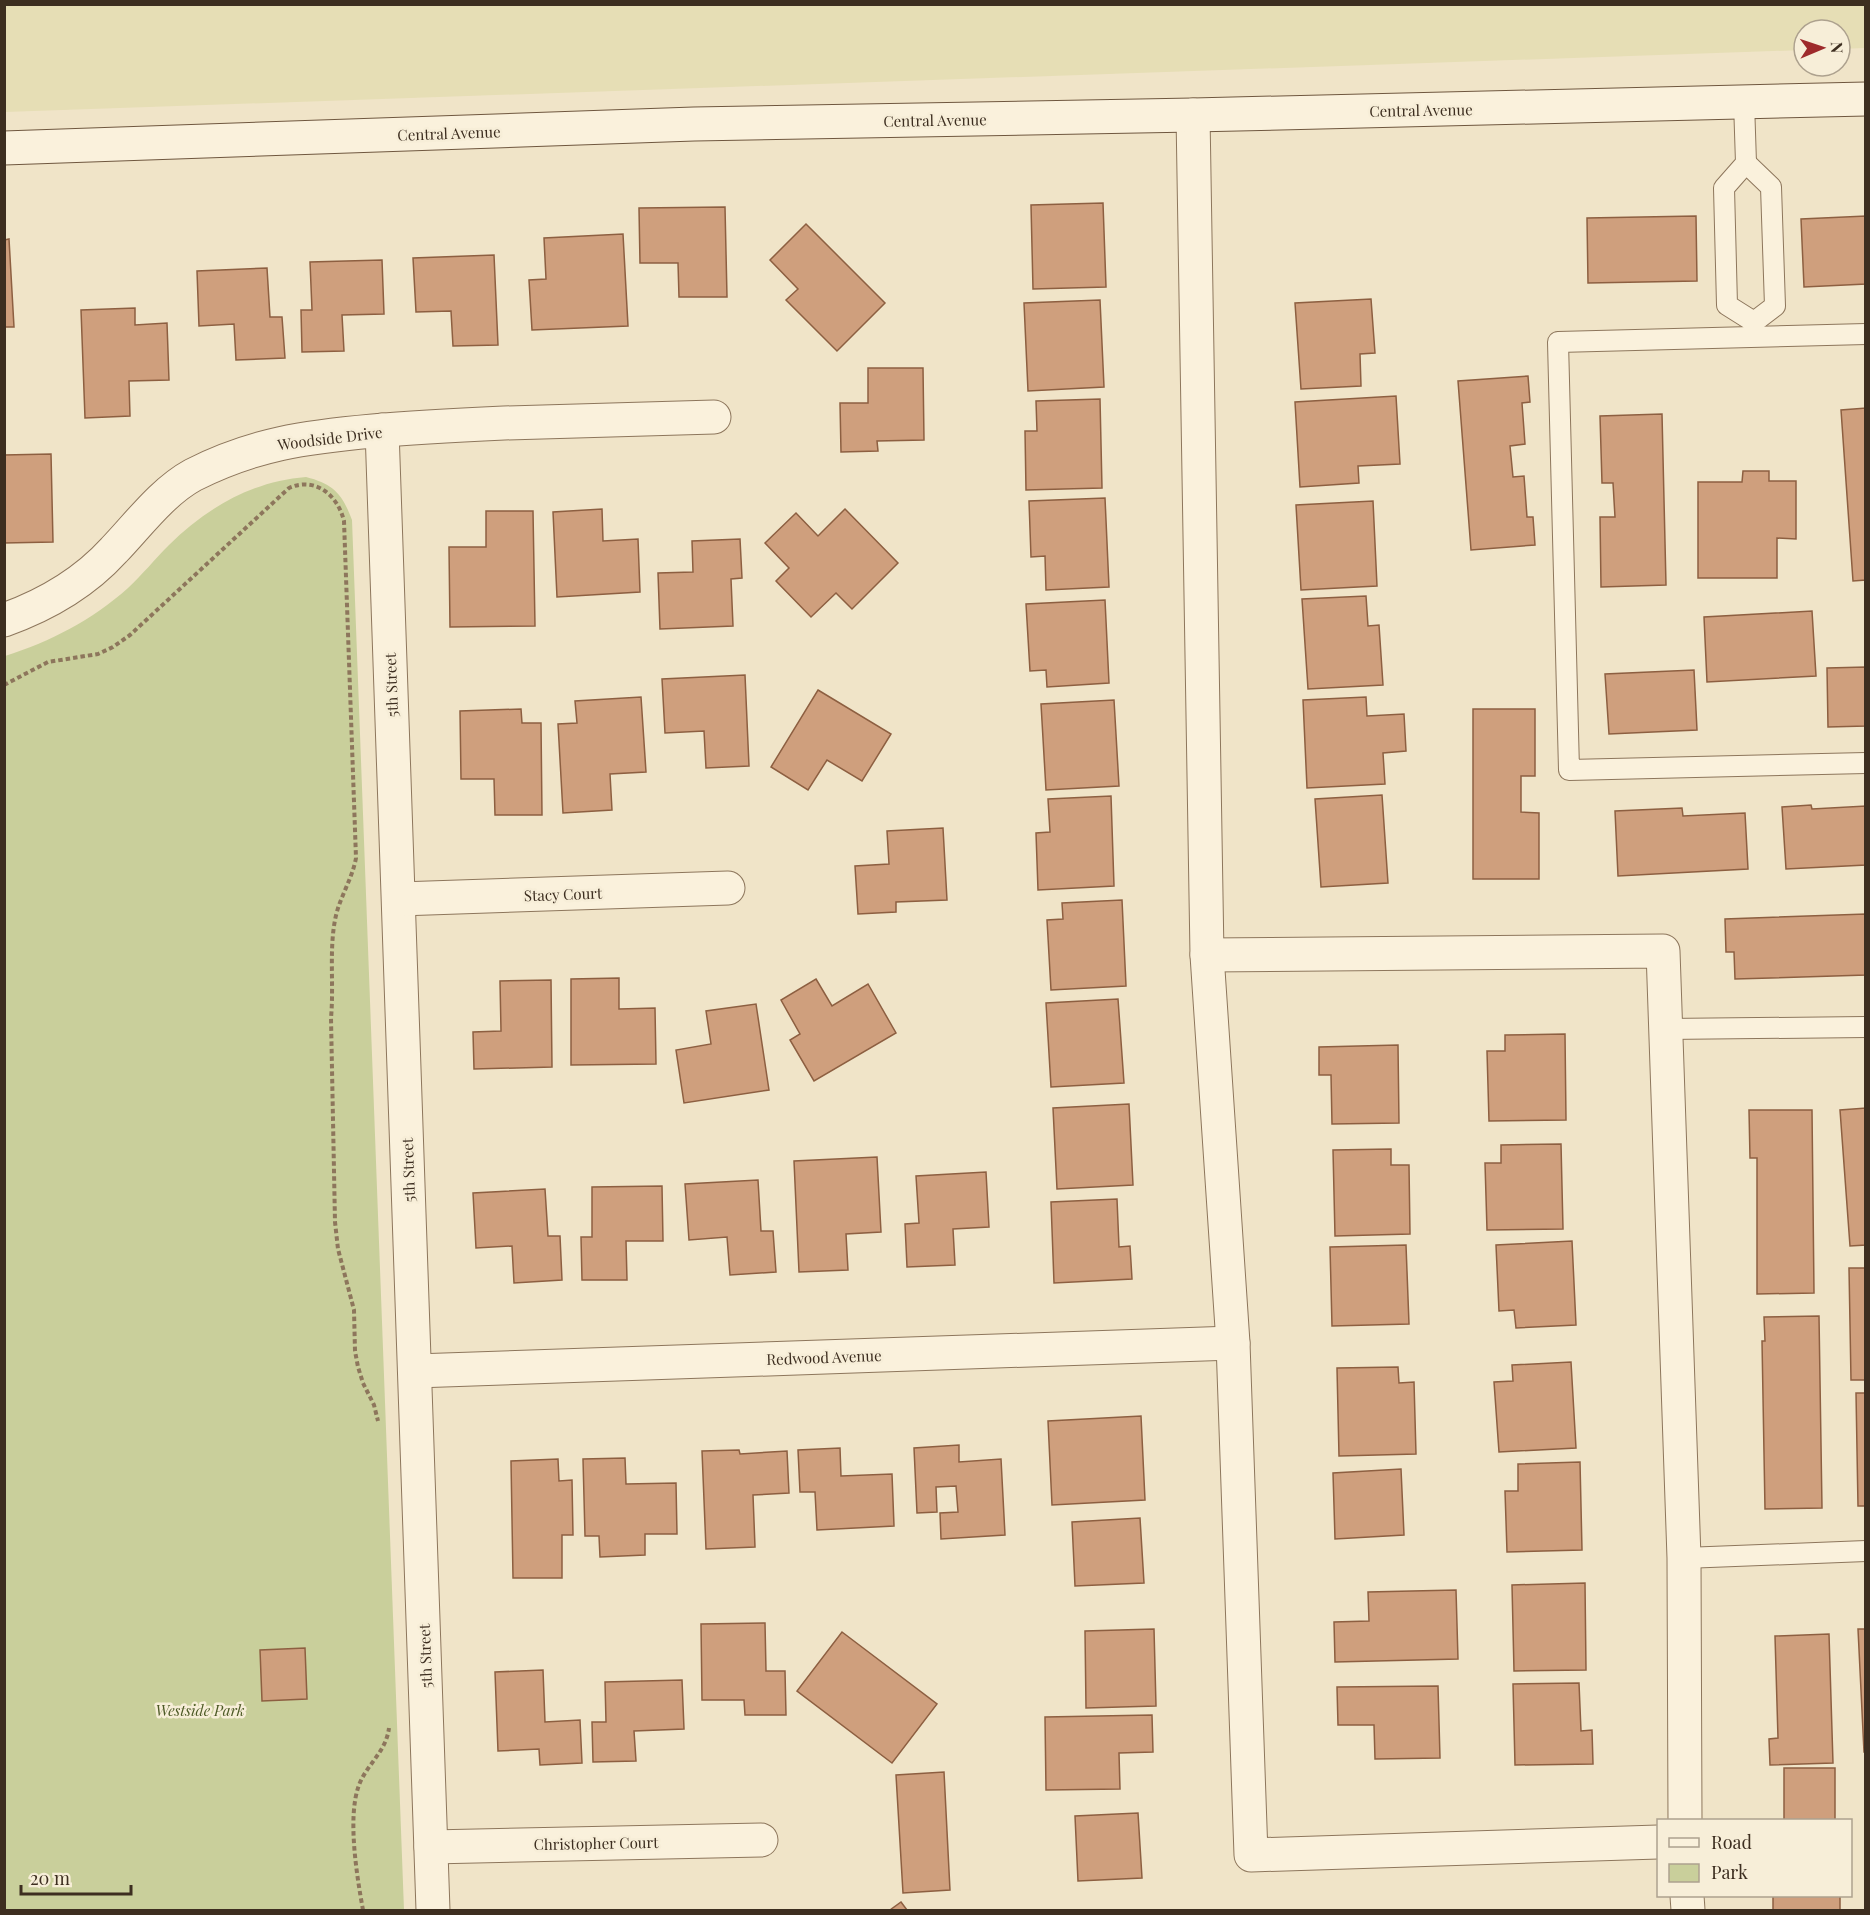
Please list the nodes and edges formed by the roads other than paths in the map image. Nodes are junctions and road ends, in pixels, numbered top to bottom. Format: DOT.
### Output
graph roads {
  1 [pos="1866,99"];
  2 [pos="1744,102"];
  3 [pos="1193,115"];
  4 [pos="4,148"];
  5 [pos="1746,163"];
  6 [pos="1754,329"];
  7 [pos="1866,334"];
  8 [pos="714,417"];
  9 [pos="382,430"];
  10 [pos="4,620"];
  11 [pos="1866,763"];
  12 [pos="728,888"];
  13 [pos="399,899"];
  14 [pos="1207,955"];
  15 [pos="1866,1028"];
  16 [pos="1666,1029"];
  17 [pos="1233,1343"];
  18 [pos="415,1371"];
  19 [pos="1866,1551"];
  20 [pos="1684,1558"];
  21 [pos="1685,1819"];
  22 [pos="761,1840"];
  23 [pos="1657,1842"];
  24 [pos="431,1847"];
  25 [pos="433,1911"];
  1 -- 2 [label="street, Central Avenue"];
  2 -- 3 [label="street, Central Avenue"];
  2 -- 5 [label="lane"];
  3 -- 4 [label="street, Central Avenue"];
  3 -- 14 [label="street"];
  5 -- 6 [label="lane"];
  5 -- 6 [label="lane"];
  6 -- 7 [label="lane"];
  6 -- 11 [label="lane"];
  8 -- 9 [label="street, Woodside Drive"];
  9 -- 10 [label="street, Woodside Drive"];
  9 -- 13 [label="street, 5th Street"];
  12 -- 13 [label="street, Stacy Court"];
  13 -- 18 [label="street, 5th Street"];
  14 -- 16 [label="street"];
  14 -- 17 [label="street"];
  15 -- 16 [label="lane"];
  16 -- 20 [label="street"];
  17 -- 18 [label="street, Redwood Avenue"];
  17 -- 23 [label="street"];
  18 -- 24 [label="street, 5th Street"];
  19 -- 20 [label="lane"];
  20 -- 21 [label="street"];
  22 -- 24 [label="street, Christopher Court"];
  24 -- 25 [label="street, 5th Street"];
}
